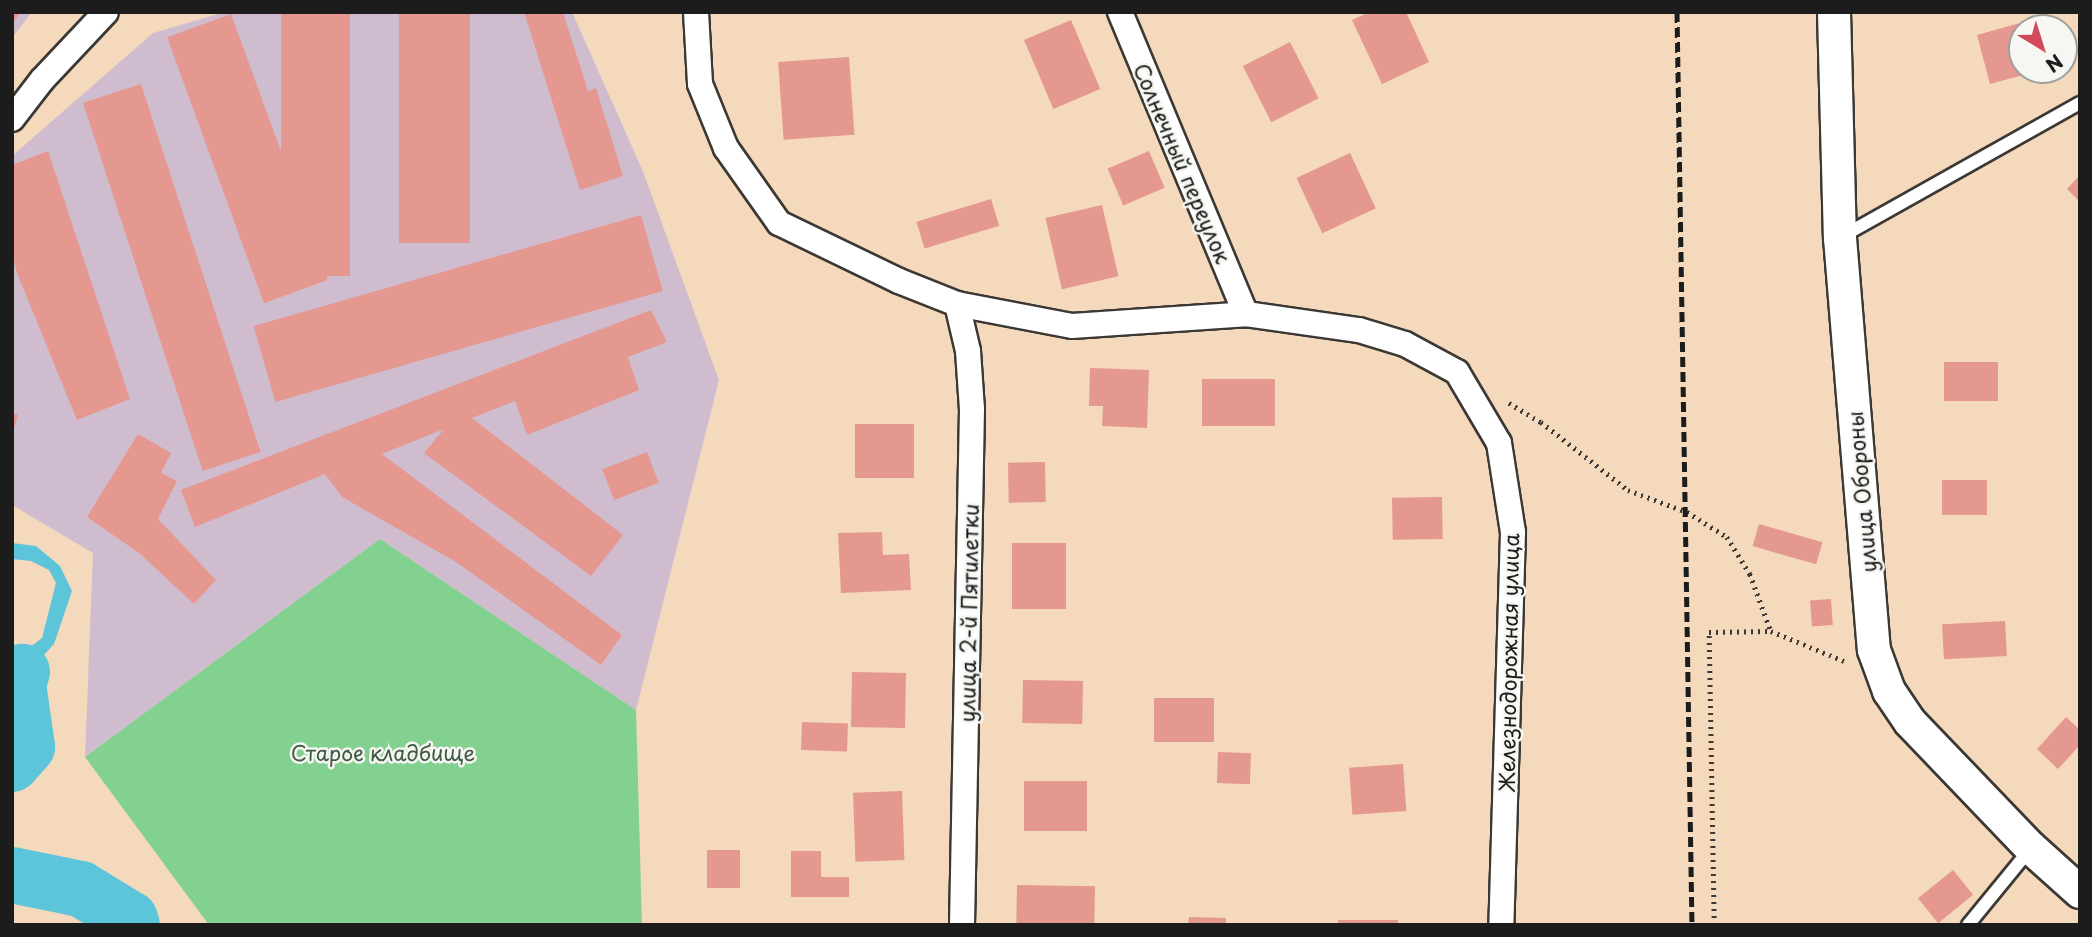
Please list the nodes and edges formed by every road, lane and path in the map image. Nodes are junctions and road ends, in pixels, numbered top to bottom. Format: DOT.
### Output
graph roads {
  1 [pos="106,12"];
  2 [pos="696,12"];
  3 [pos="1120,12"];
  4 [pos="1834,12"];
  5 [pos="2080,103"];
  6 [pos="12,119"];
  7 [pos="1840,238"];
  8 [pos="957,304"];
  9 [pos="1247,314"];
  10 [pos="1505,400"];
  11 [pos="1771,631"];
  12 [pos="1884,677"];
  13 [pos="2031,848"];
  14 [pos="2080,892"];
  15 [pos="962,925"];
  16 [pos="1500,925"];
  17 [pos="1714,925"];
  18 [pos="1968,925"];
  1 -- 6 [label="street"];
  2 -- 8 [label="street"];
  3 -- 9 [label="street, Солнечный переулок"];
  4 -- 7 [label="street, улица Обороны"];
  5 -- 7 [label="lane"];
  7 -- 12 [label="street, улица Обороны"];
  8 -- 9 [label="street"];
  8 -- 15 [label="street, улица 2-й Пятилетки"];
  9 -- 16 [label="street, Железнодорожная улица"];
  10 -- 11 [label="path"];
  11 -- 12 [label="path"];
  11 -- 17 [label="path"];
  12 -- 13 [label="street, улица Обороны"];
  13 -- 14 [label="street, улица Обороны"];
  13 -- 18 [label="lane"];
}
